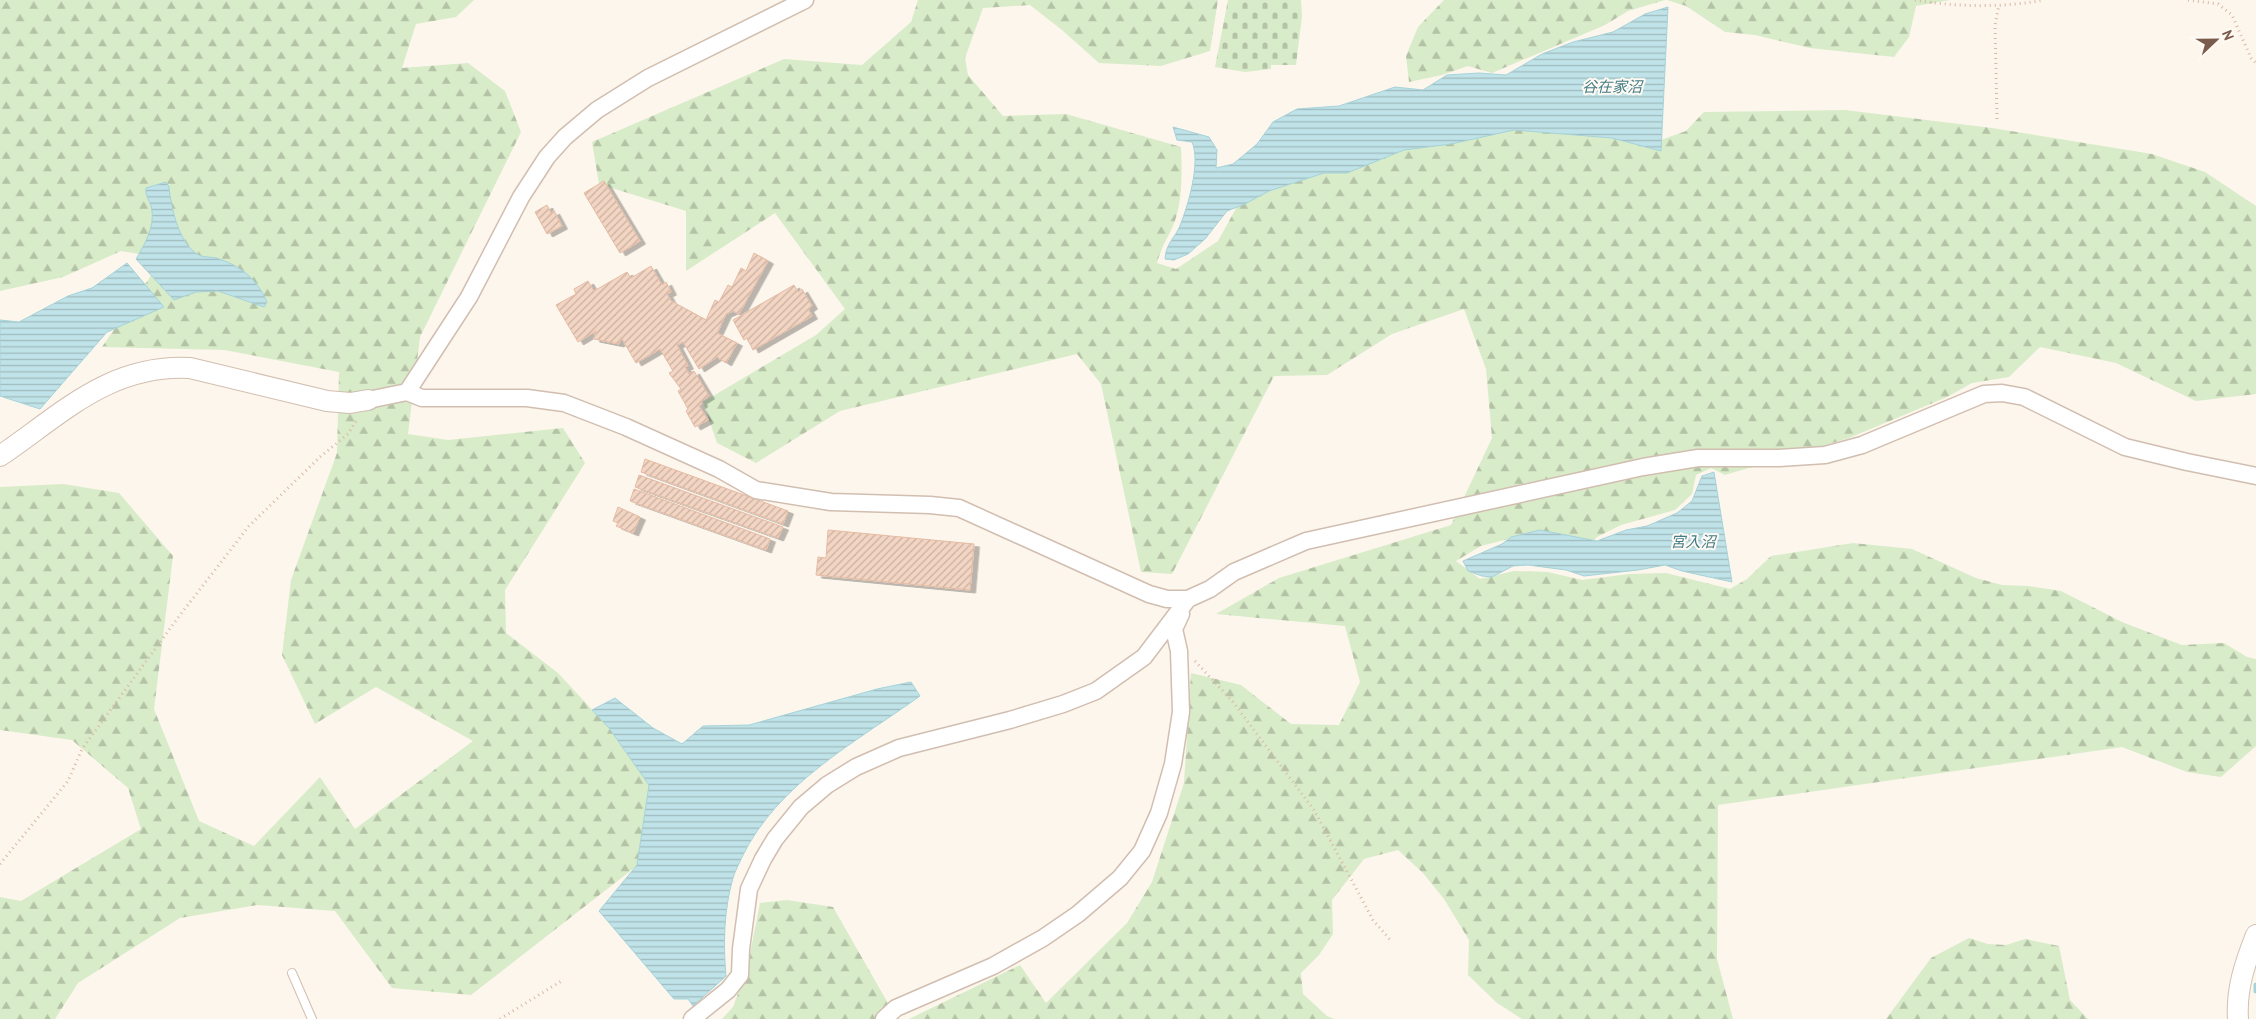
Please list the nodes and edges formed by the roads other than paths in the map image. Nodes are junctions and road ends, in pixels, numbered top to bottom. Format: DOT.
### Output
graph roads {
  1 [pos="805,0"];
  2 [pos="407,392"];
  3 [pos="368,400"];
  4 [pos="0,456"];
  5 [pos="2256,476"];
  6 [pos="1188,599"];
  7 [pos="2256,935"];
  8 [pos="292,973"];
  9 [pos="312,1019"];
  10 [pos="692,1019"];
  11 [pos="884,1019"];
  12 [pos="2238,1019"];
  1 -- 2 [label="street"];
  2 -- 3 [label="street"];
  2 -- 6 [label="street"];
  3 -- 4 [label="street"];
  5 -- 6 [label="street"];
  6 -- 10 [label="street"];
  6 -- 11 [label="street"];
  7 -- 12 [label="street"];
  8 -- 9 [label="lane"];
}
